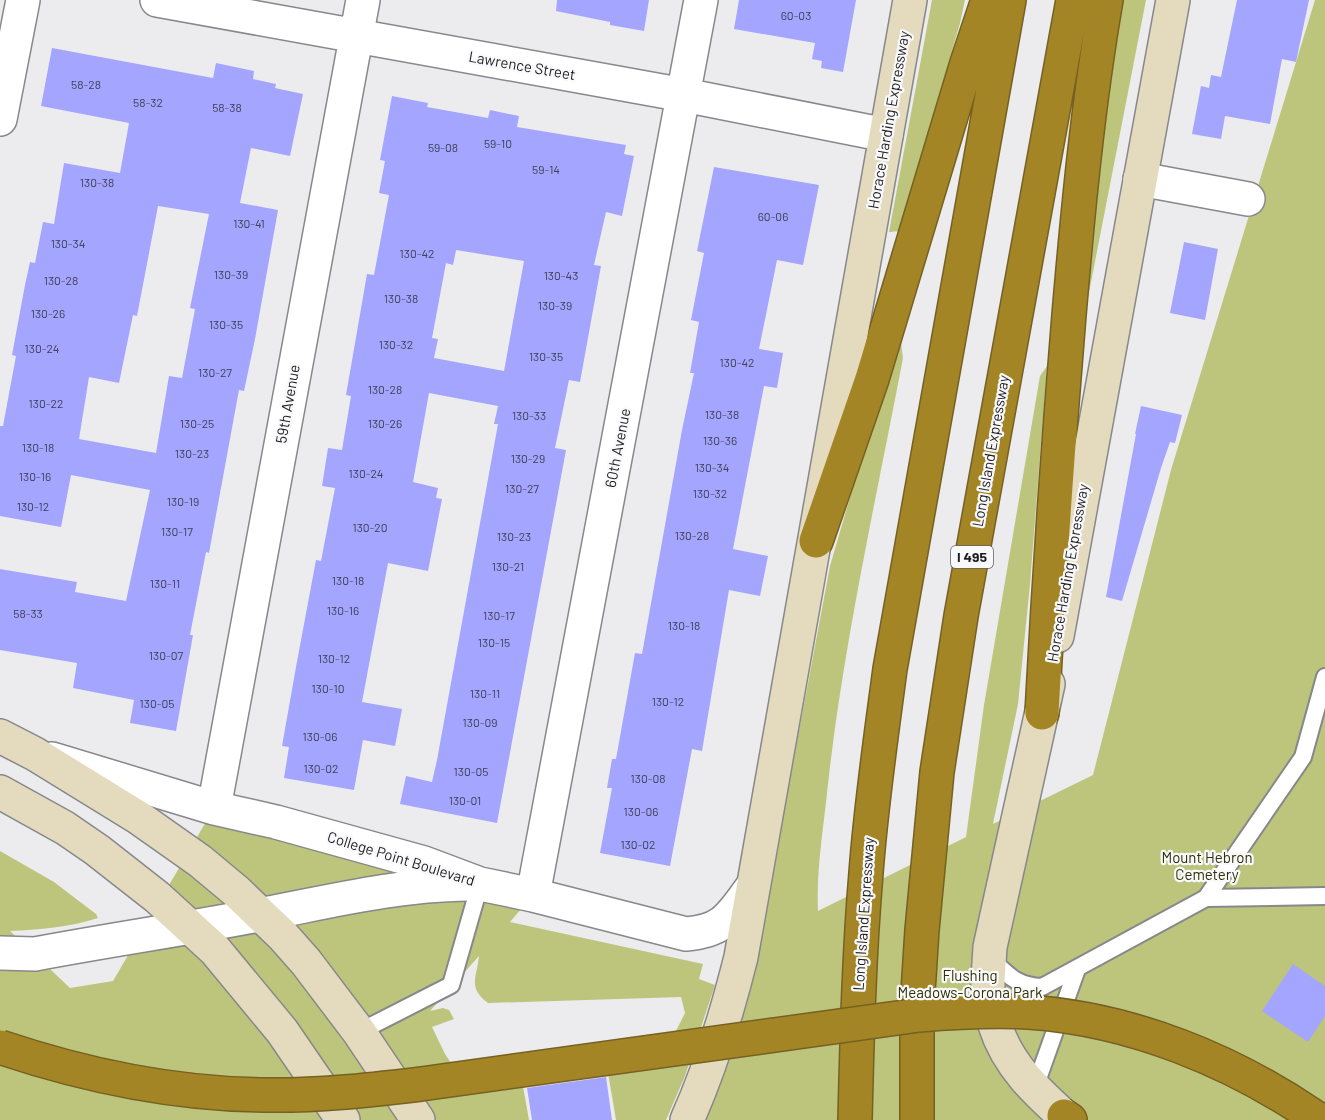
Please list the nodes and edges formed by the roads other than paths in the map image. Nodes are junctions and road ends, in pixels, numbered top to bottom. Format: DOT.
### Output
graph roads {
  1 [pos="23,0"];
  2 [pos="157,0"];
  3 [pos="363,0"];
  4 [pos="701,0"];
  5 [pos="910,0"];
  6 [pos="988,0"];
  7 [pos="1009,0"];
  8 [pos="1073,0"];
  9 [pos="1106,0"];
  10 [pos="1173,0"];
  11 [pos="356,37"];
  12 [pos="684,95"];
  13 [pos="0,119"];
  14 [pos="886,135"];
  15 [pos="1140,179"];
  16 [pos="1248,199"];
  17 [pos="816,541"];
  18 [pos="1325,677"];
  19 [pos="1042,713"];
  20 [pos="0,736"];
  21 [pos="35,753"];
  22 [pos="0,792"];
  23 [pos="214,808"];
  24 [pos="480,884"];
  25 [pos="753,886"];
  26 [pos="533,895"];
  27 [pos="1325,896"];
  28 [pos="1206,898"];
  29 [pos="258,915"];
  30 [pos="190,926"];
  31 [pos="0,953"];
  32 [pos="989,958"];
  33 [pos="1077,969"];
  34 [pos="359,1032"];
  35 [pos="0,1047"];
  36 [pos="1032,1105"];
  37 [pos="1067,1119"];
  38 [pos="343,1120"];
  39 [pos="418,1120"];
  40 [pos="687,1120"];
  41 [pos="855,1120"];
  42 [pos="917,1120"];
  43 [pos="1319,1120"];
  1 -- 13 [label="street"];
  2 -- 11 [label="street, Lawrence Street"];
  3 -- 11 [label="street, 59th Avenue"];
  4 -- 12 [label="street, 60th Avenue"];
  5 -- 14 [label="main road, Horace Harding Expressway"];
  6 -- 17 [label="highway"];
  7 -- 41 [label="highway, Long Island Expressway"];
  8 -- 42 [label="highway, Long Island Expressway / I 495"];
  9 -- 19 [label="highway"];
  10 -- 15 [label="main road, Horace Harding Expressway"];
  11 -- 12 [label="street, Lawrence Street"];
  11 -- 23 [label="street, 59th Avenue"];
  12 -- 14 [label="street, Lawrence Street"];
  12 -- 26 [label="street, 60th Avenue"];
  14 -- 17 [label="main road, Horace Harding Expressway"];
  15 -- 16 [label="street"];
  15 -- 19 [label="main road, Horace Harding Expressway"];
  17 -- 25 [label="main road, Horace Harding Expressway"];
  18 -- 28 [label="lane"];
  19 -- 32 [label="main road, Horace Harding Expressway"];
  20 -- 21 [label="main road, College Point Boulevard"];
  21 -- 23 [label="street, College Point Boulevard"];
  21 -- 29 [label="main road, College Point Boulevard"];
  22 -- 30 [label="main road"];
  23 -- 24 [label="street, College Point Boulevard"];
  24 -- 26 [label="street, College Point Boulevard"];
  24 -- 29 [label="street"];
  24 -- 34 [label="lane"];
  25 -- 26 [label="street, College Point Boulevard"];
  25 -- 40 [label="main road, Horace Harding Expressway"];
  27 -- 28 [label="lane"];
  28 -- 33 [label="lane"];
  29 -- 30 [label="street"];
  29 -- 34 [label="main road, College Point Boulevard"];
  30 -- 31 [label="street"];
  30 -- 38 [label="main road"];
  32 -- 33 [label="lane"];
  32 -- 36 [label="main road, Horace Harding Expressway"];
  33 -- 36 [label="lane"];
  34 -- 39 [label="main road, College Point Boulevard"];
  35 -- 43 [label="highway, bridge"];
  36 -- 37 [label="main road, Horace Harding Expressway"];
}
